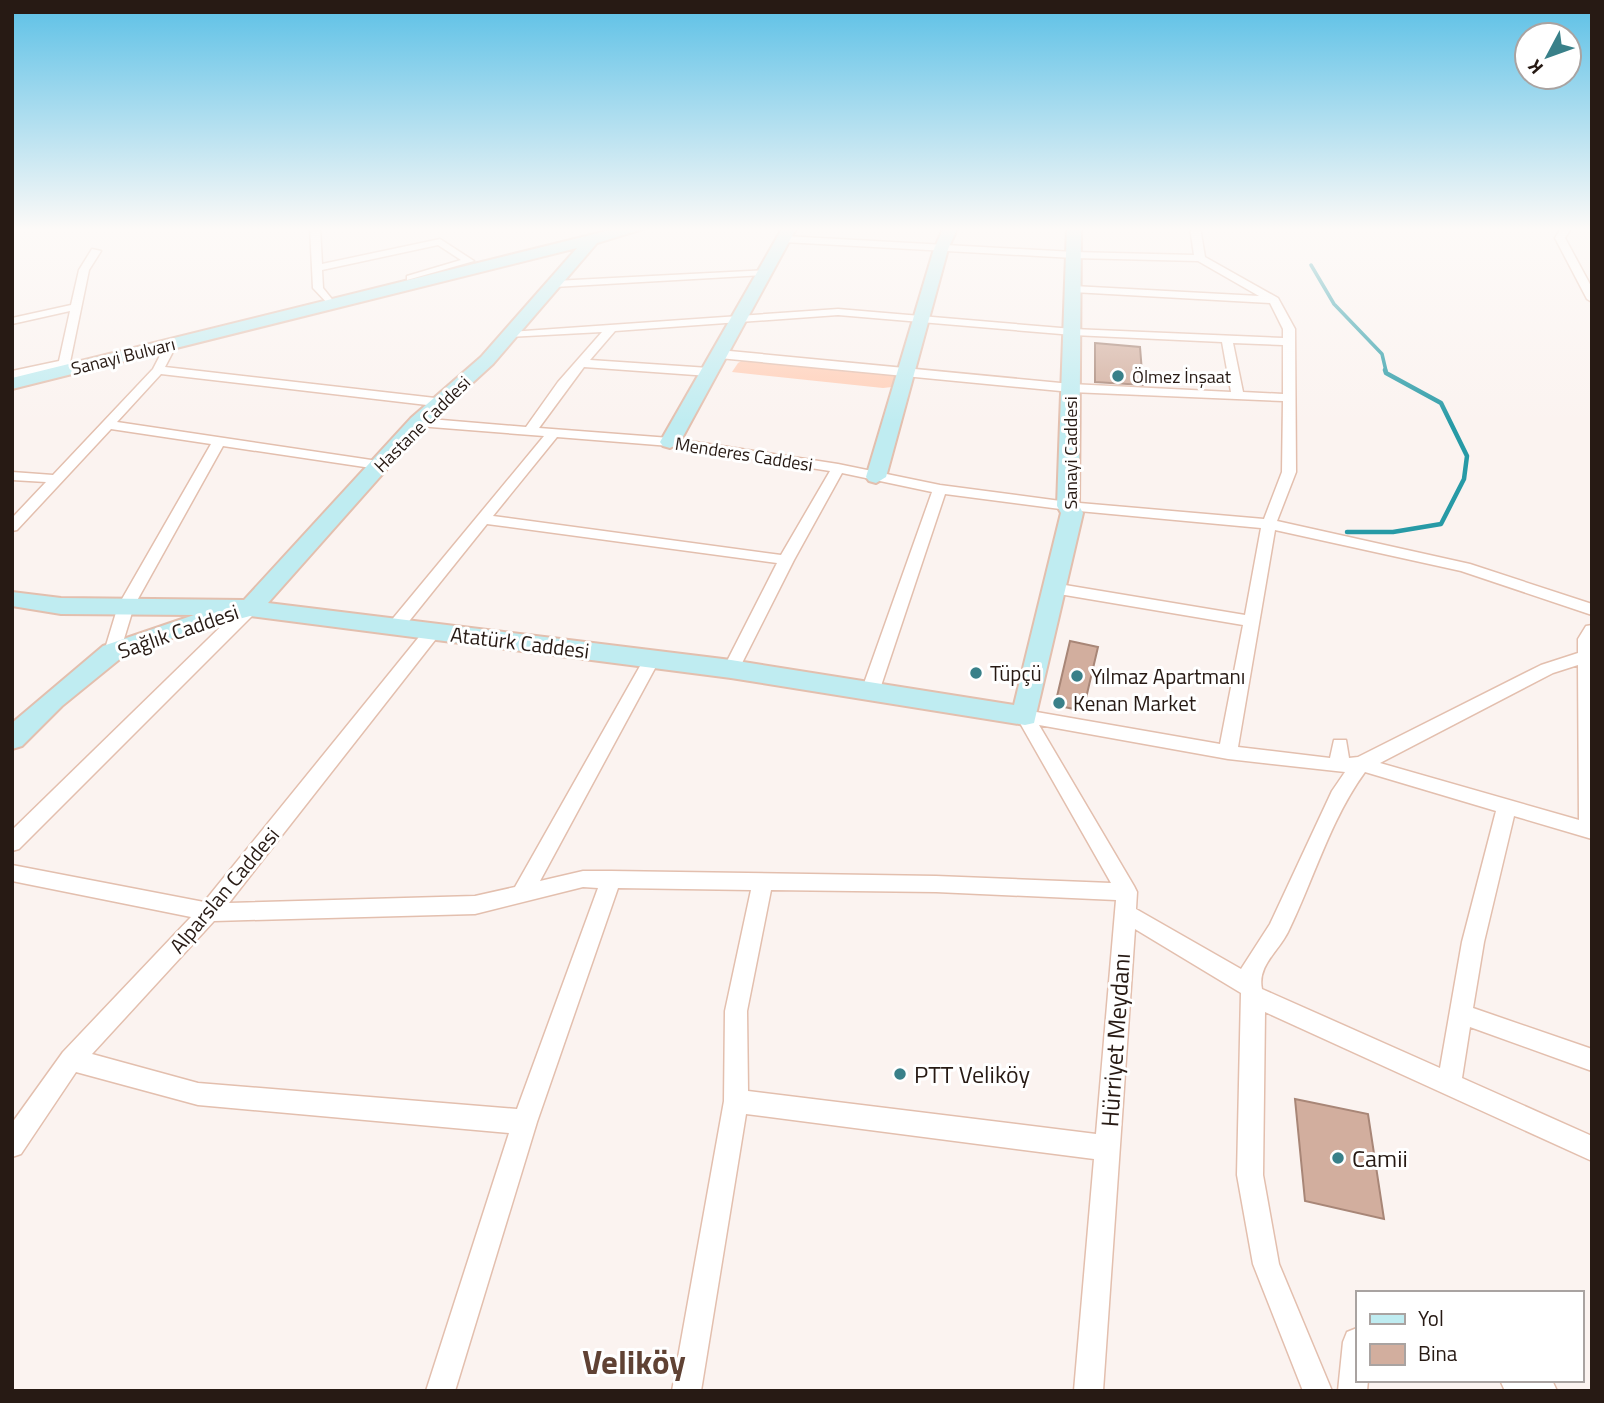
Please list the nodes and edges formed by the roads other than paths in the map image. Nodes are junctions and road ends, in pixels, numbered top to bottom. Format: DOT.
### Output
graph roads {
  1 [pos="79,292"];
  2 [pos="322,292"];
  3 [pos="377,292"];
  4 [pos="547,292"];
  5 [pos="753,292"];
  6 [pos="930,292"];
  7 [pos="1073,292"];
  8 [pos="1136,292"];
  9 [pos="1260,292"];
  10 [pos="1273,300"];
  11 [pos="330,303"];
  12 [pos="75,307"];
  13 [pos="740,317"];
  14 [pos="12,321"];
  15 [pos="922,321"];
  16 [pos="612,327"];
  17 [pos="1073,332"];
  18 [pos="510,335"];
  19 [pos="1227,339"];
  20 [pos="1289,342"];
  21 [pos="171,344"];
  22 [pos="719,354"];
  23 [pos="581,363"];
  24 [pos="63,367"];
  25 [pos="158,370"];
  26 [pos="709,372"];
  27 [pos="906,372"];
  28 [pos="12,375"];
  29 [pos="12,384"];
  30 [pos="1071,388"];
  31 [pos="1237,393"];
  32 [pos="1289,398"];
  33 [pos="444,403"];
  34 [pos="418,422"];
  35 [pos="106,424"];
  36 [pos="530,431"];
  37 [pos="553,433"];
  38 [pos="219,441"];
  39 [pos="670,442"];
  40 [pos="378,465"];
  41 [pos="838,468"];
  42 [pos="12,476"];
  43 [pos="876,477"];
  44 [pos="56,479"];
  45 [pos="940,489"];
  46 [pos="1068,506"];
  47 [pos="484,519"];
  48 [pos="1269,524"];
  49 [pos="12,527"];
  50 [pos="786,560"];
  51 [pos="1053,588"];
  52 [pos="12,599"];
  53 [pos="126,606"];
  54 [pos="250,608"];
  55 [pos="1592,610"];
  56 [pos="1252,621"];
  57 [pos="396,626"];
  58 [pos="1592,630"];
  59 [pos="433,631"];
  60 [pos="112,652"];
  61 [pos="1590,654"];
  62 [pos="652,659"];
  63 [pos="732,669"];
  64 [pos="871,689"];
  65 [pos="1025,716"];
  66 [pos="12,739"];
  67 [pos="1340,746"];
  68 [pos="1228,752"];
  69 [pos="1362,764"];
  70 [pos="1339,766"];
  71 [pos="1507,807"];
  72 [pos="1590,831"];
  73 [pos="12,844"];
  74 [pos="16,879"];
  75 [pos="611,879"];
  76 [pos="764,881"];
  77 [pos="522,894"];
  78 [pos="1126,903"];
  79 [pos="209,912"];
  80 [pos="1252,991"];
  81 [pos="1461,1014"];
  82 [pos="71,1060"];
  83 [pos="1592,1060"];
  84 [pos="1449,1083"];
  85 [pos="736,1101"];
  86 [pos="525,1122"];
  87 [pos="12,1145"];
  88 [pos="1107,1148"];
  89 [pos="1592,1149"];
  90 [pos="1356,1352"];
  91 [pos="1519,1382"];
  92 [pos="440,1391"];
  93 [pos="686,1391"];
  94 [pos="1088,1391"];
  95 [pos="1318,1391"];
  96 [pos="1352,1391"];
  97 [pos="1542,1391"];
  1 -- 12 [label="street"];
  2 -- 11 [label="street"];
  3 -- 11 [label="street, Sanayi Bulvarı"];
  4 -- 18 [label="street, Hastane Caddesi"];
  5 -- 13 [label="street"];
  6 -- 15 [label="street"];
  7 -- 17 [label="street, Sanayi Caddesi"];
  8 -- 10 [label="street"];
  9 -- 10 [label="street"];
  10 -- 20 [label="street"];
  11 -- 21 [label="street, Sanayi Bulvarı"];
  12 -- 14 [label="street"];
  12 -- 24 [label="street"];
  13 -- 15 [label="street"];
  13 -- 16 [label="street"];
  13 -- 22 [label="street"];
  15 -- 17 [label="street"];
  15 -- 27 [label="street"];
  16 -- 18 [label="street"];
  16 -- 23 [label="street"];
  17 -- 19 [label="street"];
  17 -- 30 [label="street, Sanayi Caddesi"];
  18 -- 33 [label="street, Hastane Caddesi"];
  19 -- 20 [label="street"];
  19 -- 31 [label="street"];
  20 -- 32 [label="street"];
  21 -- 24 [label="street, Sanayi Bulvarı"];
  21 -- 25 [label="street"];
  22 -- 26 [label="street"];
  22 -- 27 [label="street"];
  23 -- 26 [label="street"];
  23 -- 36 [label="street"];
  24 -- 28 [label="street"];
  24 -- 29 [label="street, Sanayi Bulvarı"];
  25 -- 33 [label="street"];
  25 -- 35 [label="street"];
  26 -- 39 [label="street"];
  27 -- 30 [label="street"];
  27 -- 43 [label="street"];
  30 -- 31 [label="street"];
  30 -- 46 [label="street, Sanayi Caddesi"];
  31 -- 32 [label="street"];
  32 -- 48 [label="street"];
  33 -- 34 [label="street, Hastane Caddesi"];
  34 -- 36 [label="street, Menderes Caddesi"];
  34 -- 40 [label="street, Hastane Caddesi"];
  35 -- 38 [label="street"];
  35 -- 44 [label="street"];
  36 -- 37 [label="street, Menderes Caddesi"];
  37 -- 39 [label="street, Menderes Caddesi"];
  37 -- 47 [label="street"];
  38 -- 40 [label="street"];
  38 -- 53 [label="street"];
  39 -- 41 [label="street, Menderes Caddesi"];
  40 -- 54 [label="street, Hastane Caddesi"];
  41 -- 43 [label="street, Menderes Caddesi"];
  41 -- 50 [label="street"];
  42 -- 44 [label="street"];
  43 -- 45 [label="street, Menderes Caddesi"];
  44 -- 49 [label="street"];
  45 -- 46 [label="street, Menderes Caddesi"];
  45 -- 64 [label="street"];
  46 -- 48 [label="street, Menderes Caddesi"];
  46 -- 51 [label="street, Sanayi Caddesi"];
  47 -- 50 [label="street"];
  47 -- 57 [label="street"];
  48 -- 55 [label="street, Menderes Caddesi"];
  48 -- 56 [label="street"];
  50 -- 63 [label="street"];
  51 -- 56 [label="street"];
  51 -- 65 [label="street, Sanayi Caddesi"];
  52 -- 53 [label="street, Atatürk Caddesi"];
  53 -- 54 [label="street, Atatürk Caddesi"];
  53 -- 60 [label="street"];
  54 -- 57 [label="street, Atatürk Caddesi"];
  54 -- 60 [label="street, Sağlık Caddesi"];
  54 -- 73 [label="street"];
  56 -- 68 [label="street"];
  57 -- 59 [label="street, Atatürk Caddesi"];
  58 -- 61 [label="street"];
  59 -- 62 [label="street, Atatürk Caddesi"];
  59 -- 79 [label="street, Alparslan Caddesi"];
  60 -- 66 [label="street, Sağlık Caddesi"];
  61 -- 69 [label="street"];
  61 -- 72 [label="street"];
  62 -- 63 [label="street, Atatürk Caddesi"];
  62 -- 77 [label="street"];
  63 -- 64 [label="street, Atatürk Caddesi"];
  64 -- 65 [label="street, Atatürk Caddesi"];
  65 -- 68 [label="street"];
  65 -- 78 [label="street"];
  67 -- 70 [label="street"];
  68 -- 70 [label="street"];
  69 -- 70 [label="street"];
  69 -- 71 [label="street"];
  69 -- 80 [label="street"];
  71 -- 72 [label="street"];
  71 -- 81 [label="street"];
  74 -- 79 [label="street"];
  75 -- 76 [label="street"];
  75 -- 77 [label="street"];
  75 -- 86 [label="street"];
  76 -- 78 [label="street"];
  76 -- 85 [label="street"];
  77 -- 79 [label="street"];
  78 -- 80 [label="street"];
  78 -- 88 [label="street, Hürriyet Meydanı"];
  79 -- 82 [label="street, Alparslan Caddesi"];
  80 -- 84 [label="street"];
  80 -- 95 [label="street"];
  81 -- 83 [label="street"];
  81 -- 84 [label="street"];
  82 -- 86 [label="street"];
  82 -- 87 [label="street, Alparslan Caddesi"];
  84 -- 89 [label="street"];
  85 -- 88 [label="street"];
  85 -- 93 [label="street"];
  86 -- 92 [label="street"];
  88 -- 94 [label="street, Hürriyet Meydanı"];
  90 -- 96 [label="street"];
  91 -- 97 [label="street"];
}
